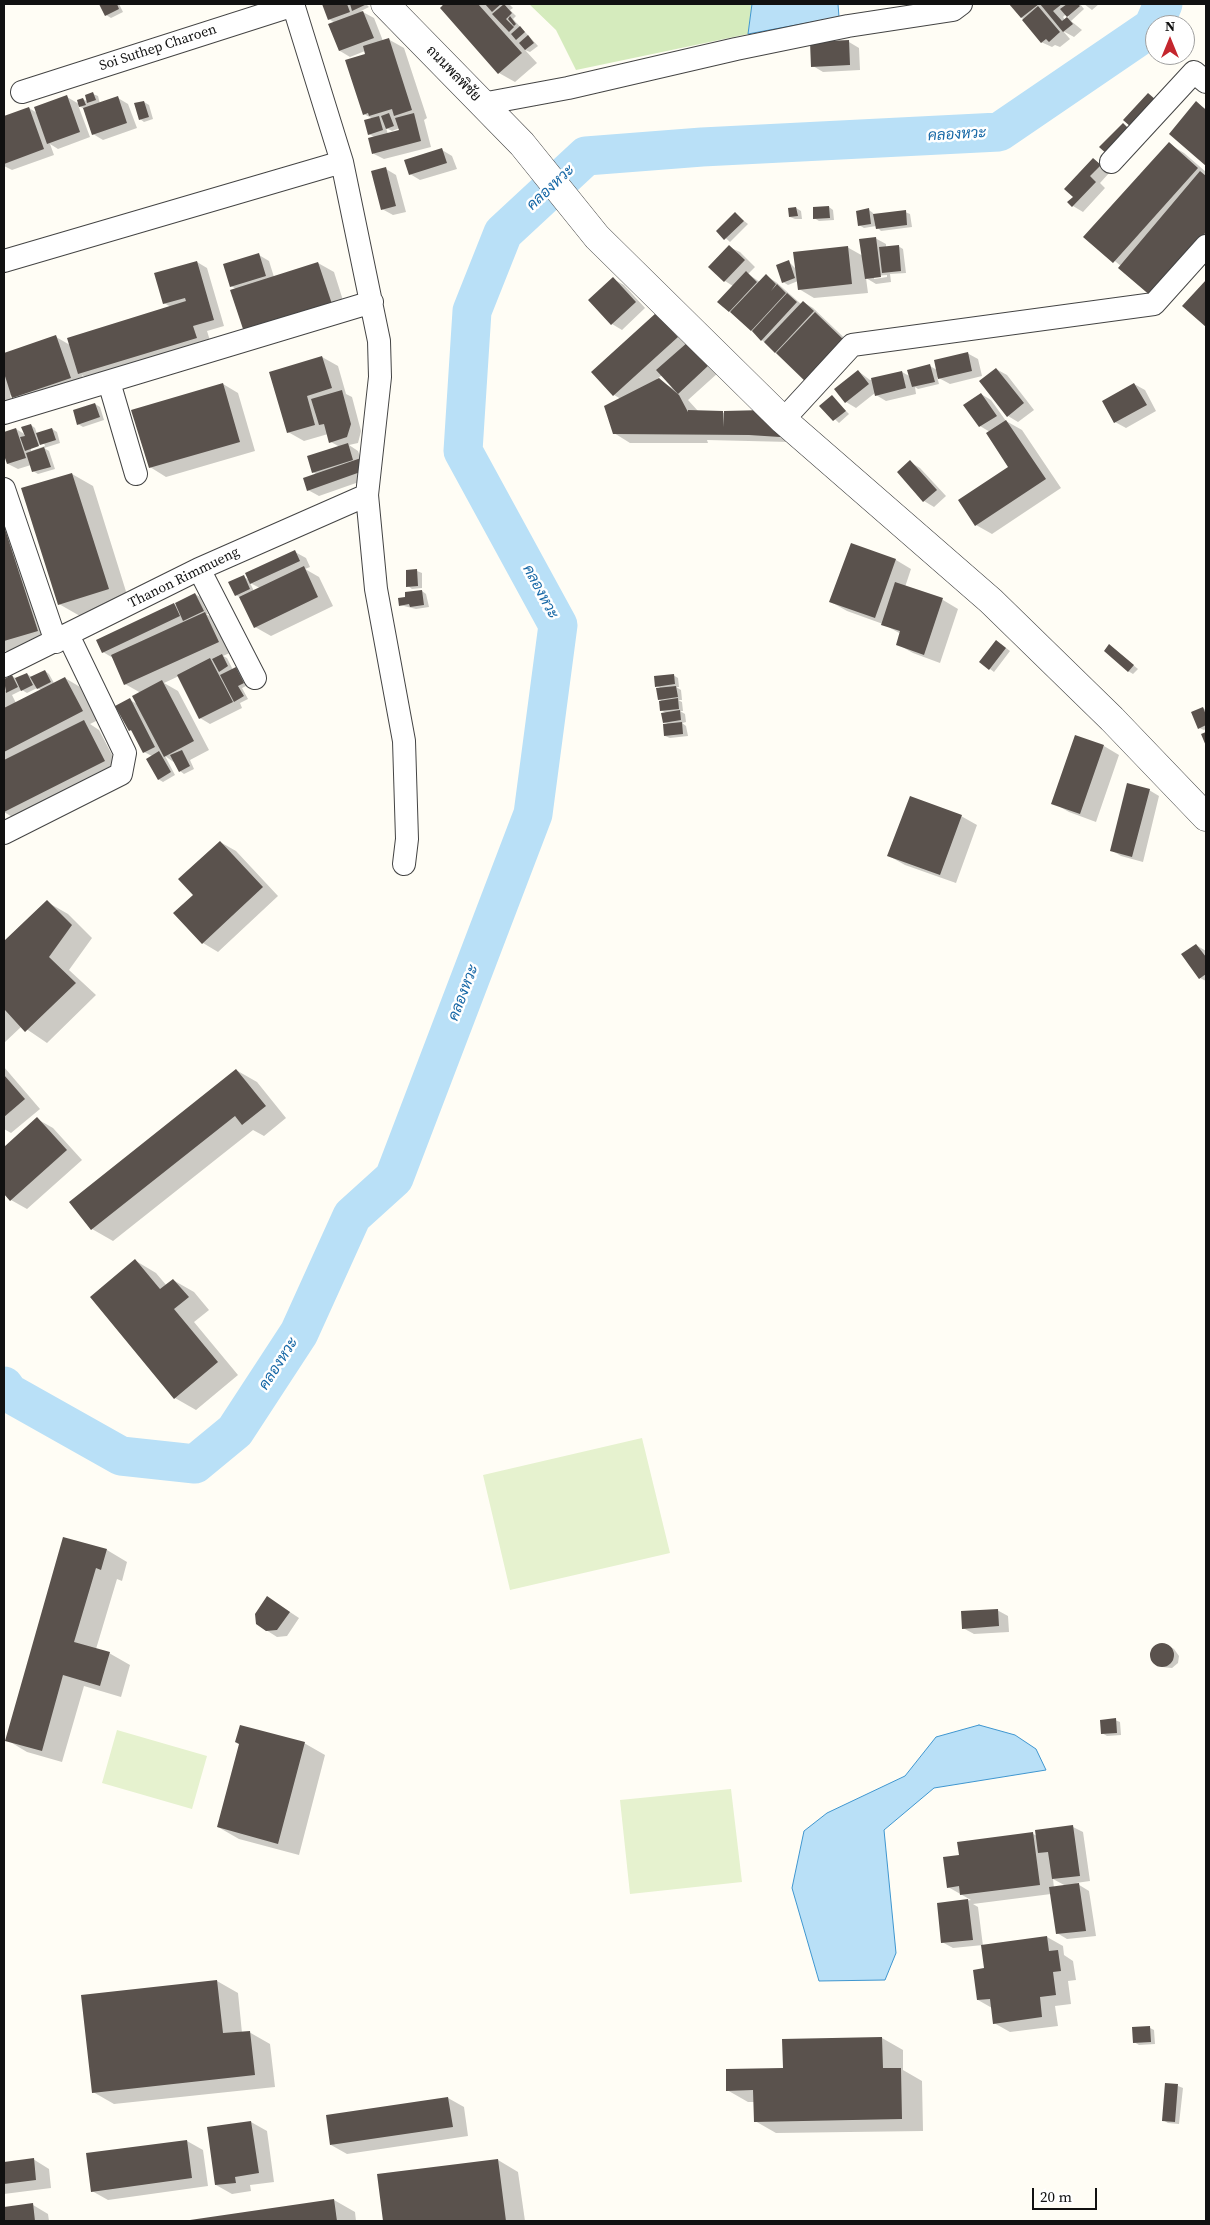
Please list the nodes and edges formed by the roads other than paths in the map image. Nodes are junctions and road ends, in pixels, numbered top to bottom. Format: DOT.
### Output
graph roads {
  1 [pos="294,4"];
  2 [pos="385,4"];
  3 [pos="961,4"];
  4 [pos="1206,82"];
  5 [pos="22,92"];
  6 [pos="482,104"];
  7 [pos="342,162"];
  8 [pos="1111,162"];
  9 [pos="1206,246"];
  10 [pos="4,261"];
  11 [pos="372,302"];
  12 [pos="109,382"];
  13 [pos="4,413"];
  14 [pos="783,420"];
  15 [pos="136,474"];
  16 [pos="4,490"];
  17 [pos="367,495"];
  18 [pos="199,569"];
  19 [pos="62,639"];
  20 [pos="4,666"];
  21 [pos="255,678"];
  22 [pos="1206,817"];
  23 [pos="4,833"];
  24 [pos="404,864"];
  1 -- 5 [label="street, Soi Suthep Charoen"];
  1 -- 7 [label="street"];
  2 -- 6 [label="street, ถนนพลพิชัย"];
  3 -- 6 [label="street"];
  4 -- 8 [label="street"];
  6 -- 14 [label="street, ถนนพลพิชัย"];
  7 -- 10 [label="street"];
  7 -- 11 [label="street"];
  9 -- 14 [label="street"];
  11 -- 12 [label="street"];
  11 -- 17 [label="street"];
  12 -- 13 [label="street"];
  12 -- 15 [label="street"];
  14 -- 22 [label="street, ถนนพลพิชัย"];
  16 -- 19 [label="street"];
  17 -- 18 [label="street, Thanon Rimmueng"];
  17 -- 24 [label="street"];
  18 -- 19 [label="street, Thanon Rimmueng"];
  18 -- 21 [label="street"];
  19 -- 20 [label="street, Thanon Rimmueng"];
  19 -- 23 [label="street"];
}
